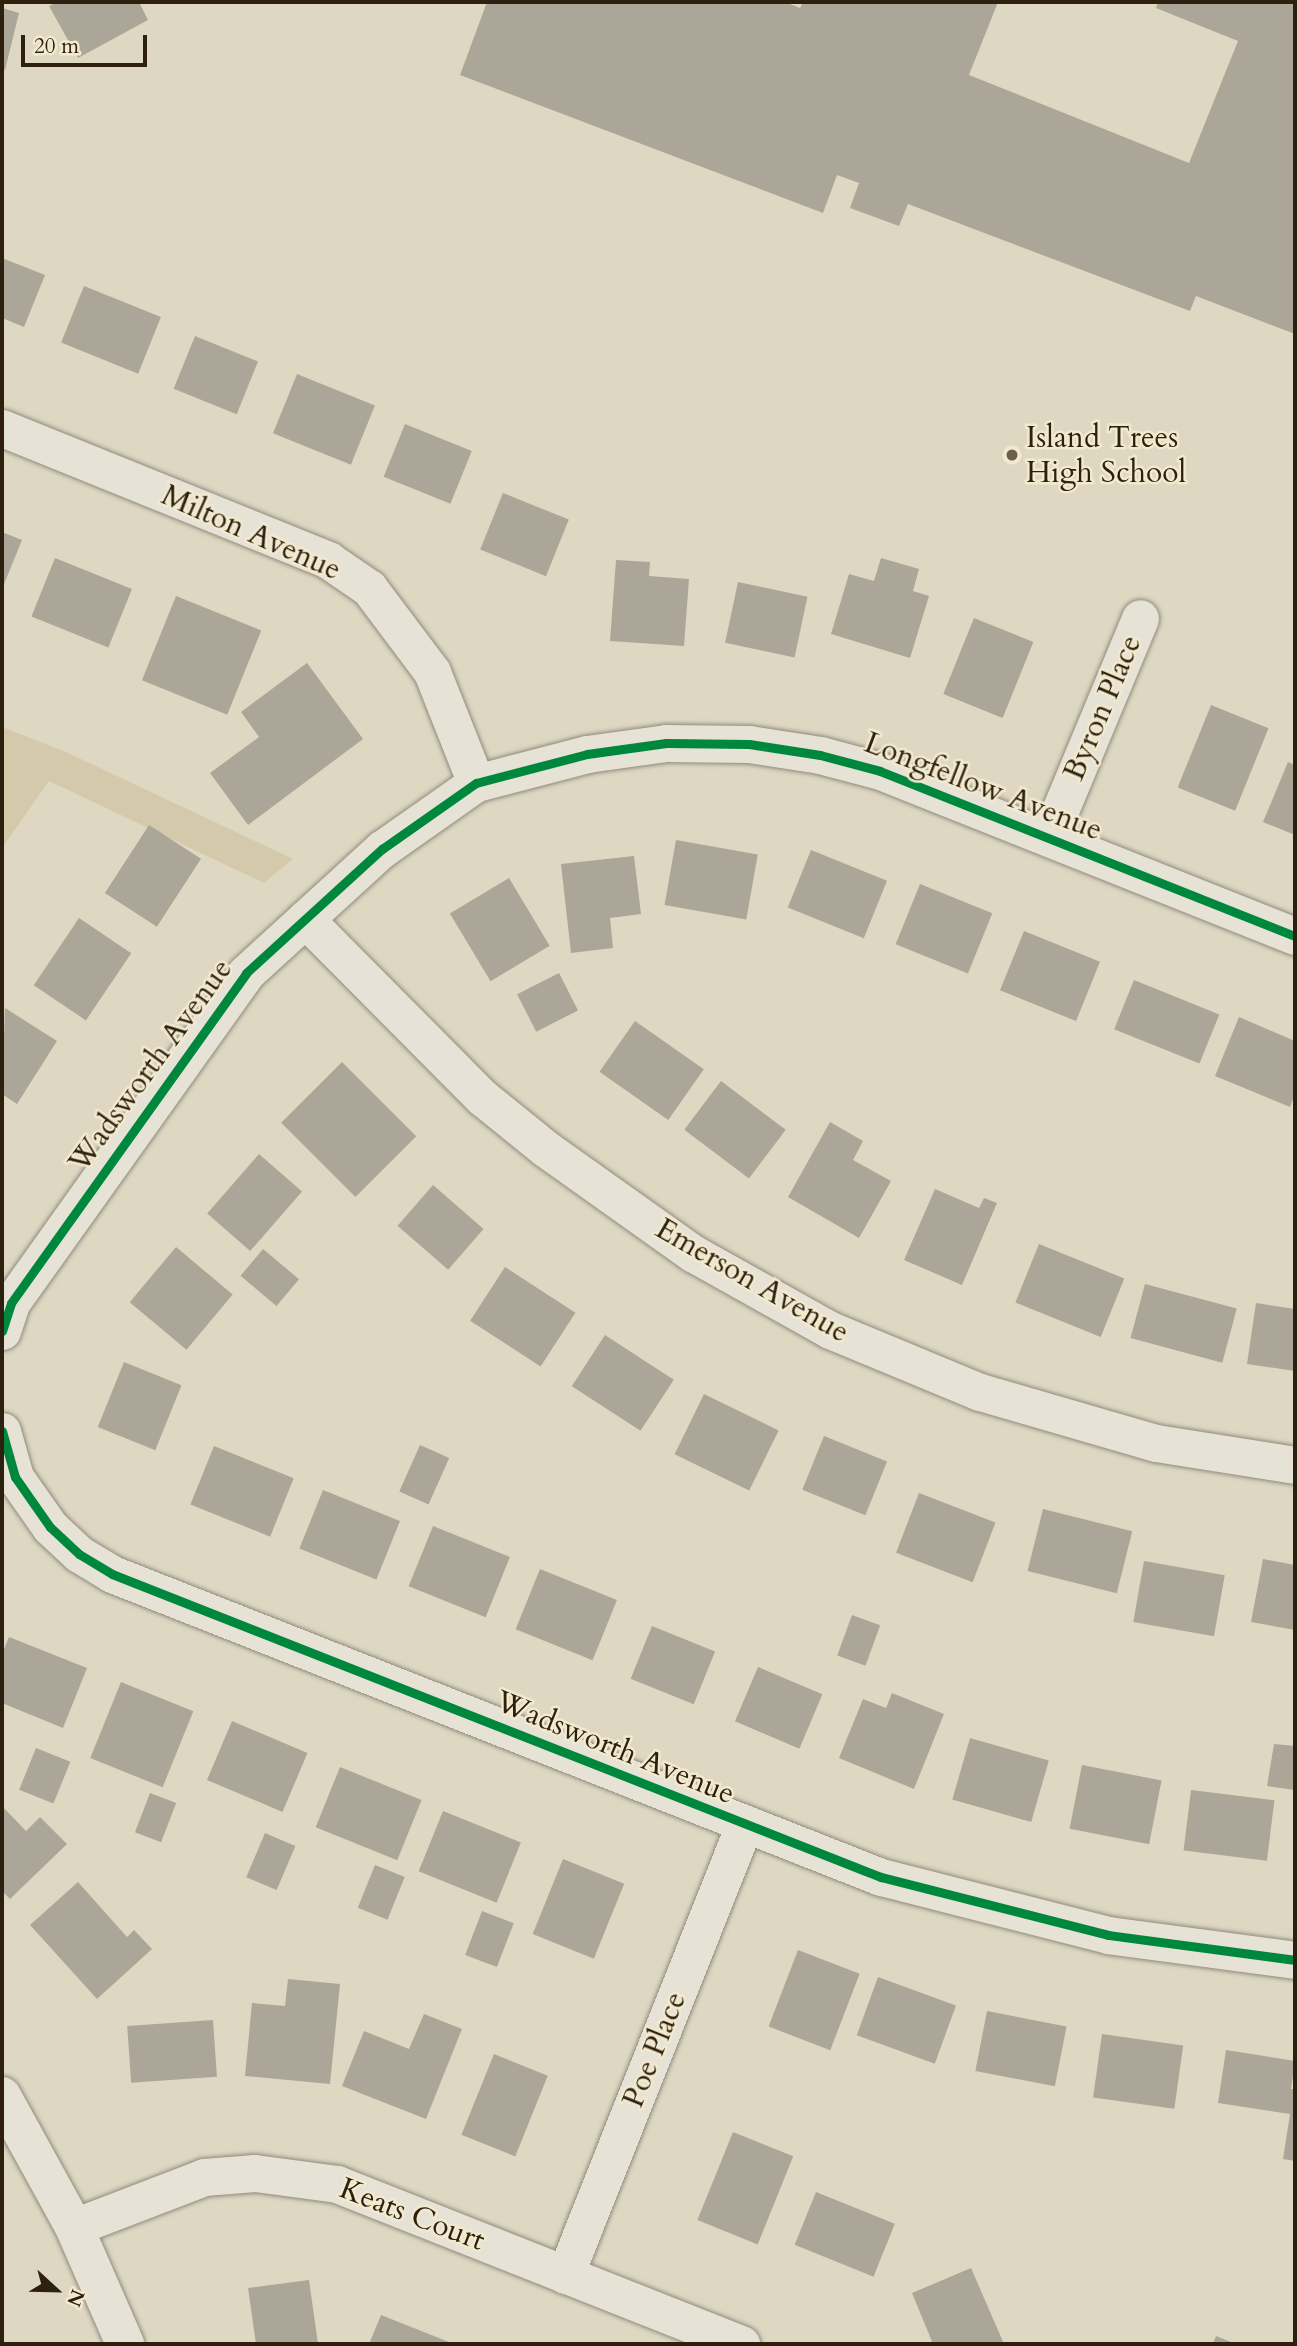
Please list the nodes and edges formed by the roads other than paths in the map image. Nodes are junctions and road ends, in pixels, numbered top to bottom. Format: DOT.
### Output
graph roads {
  1 [pos="2,428"];
  2 [pos="1140,618"];
  3 [pos="476,783"];
  4 [pos="1049,837"];
  5 [pos="305,919"];
  6 [pos="1295,936"];
  7 [pos="2,1331"];
  8 [pos="2,1431"];
  9 [pos="1295,1465"];
  10 [pos="744,1825"];
  11 [pos="1295,1960"];
  12 [pos="2,2096"];
  13 [pos="74,2227"];
  14 [pos="565,2275"];
  15 [pos="125,2344"];
  16 [pos="741,2344"];
  1 -- 3 [label="street, Milton Avenue"];
  2 -- 4 [label="street, Byron Place"];
  3 -- 4 [label="street, Longfellow Avenue"];
  3 -- 5 [label="street, Wadsworth Avenue"];
  4 -- 6 [label="street, Longfellow Avenue"];
  5 -- 7 [label="street, Wadsworth Avenue"];
  5 -- 9 [label="street, Emerson Avenue"];
  8 -- 10 [label="street, Wadsworth Avenue"];
  10 -- 11 [label="street, Wadsworth Avenue"];
  10 -- 14 [label="street, Poe Place"];
  12 -- 13 [label="main road"];
  13 -- 14 [label="street, Keats Court"];
  13 -- 15 [label="main road"];
  14 -- 16 [label="street, Keats Court"];
}
